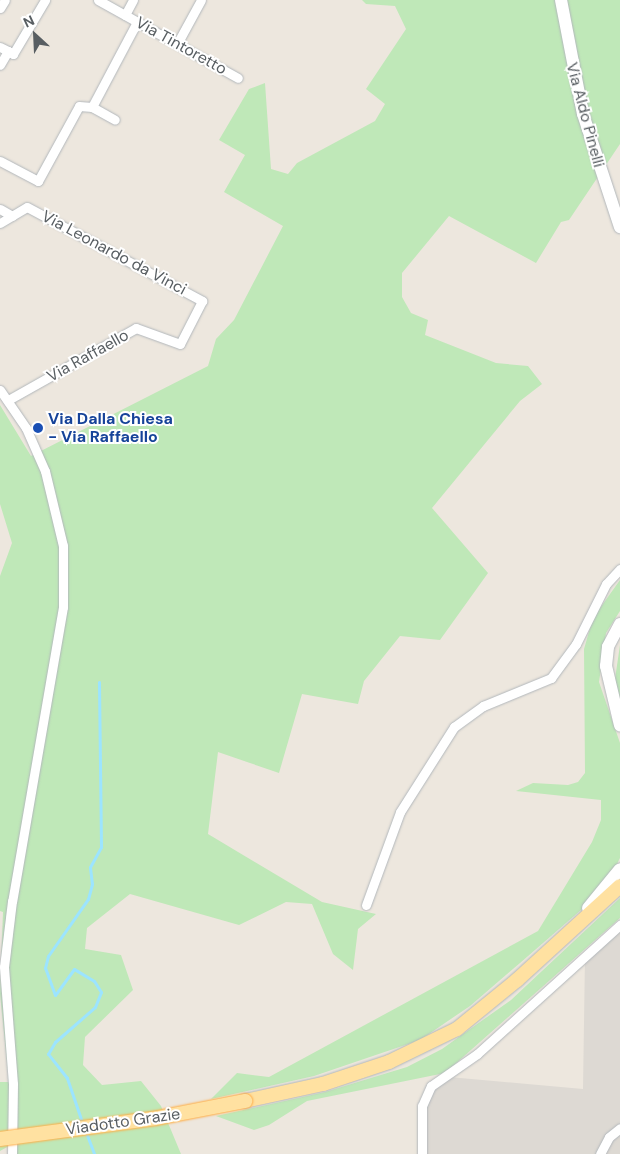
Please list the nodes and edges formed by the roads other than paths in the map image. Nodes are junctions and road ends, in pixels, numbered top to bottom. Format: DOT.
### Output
graph roads {
  1 [pos="5,0"];
  2 [pos="45,0"];
  3 [pos="98,0"];
  4 [pos="133,0"];
  5 [pos="201,0"];
  6 [pos="561,0"];
  7 [pos="0,8"];
  8 [pos="125,15"];
  9 [pos="138,22"];
  10 [pos="178,44"];
  11 [pos="4,49"];
  12 [pos="0,65"];
  13 [pos="238,78"];
  14 [pos="92,107"];
  15 [pos="115,120"];
  16 [pos="0,161"];
  17 [pos="0,209"];
  18 [pos="12,216"];
  19 [pos="0,223"];
  20 [pos="620,227"];
  21 [pos="202,301"];
  22 [pos="0,390"];
  23 [pos="8,400"];
  24 [pos="620,569"];
  25 [pos="620,624"];
  26 [pos="612,698"];
  27 [pos="620,712"];
  28 [pos="620,725"];
  29 [pos="620,869"];
  30 [pos="620,886"];
  31 [pos="366,905"];
  32 [pos="620,925"];
  33 [pos="478,1012"];
  34 [pos="620,1128"];
  35 [pos="0,1139"];
  36 [pos="12,1154"];
  37 [pos="422,1154"];
  38 [pos="600,1154"];
  1 -- 7 [label="street"];
  2 -- 11 [label="street"];
  3 -- 8 [label="street, Via Tintoretto"];
  4 -- 8 [label="street"];
  5 -- 10 [label="street"];
  6 -- 20 [label="main road, Via Aldo Pinelli"];
  8 -- 9 [label="street, Via Tintoretto"];
  9 -- 10 [label="street, Via Tintoretto"];
  9 -- 14 [label="street"];
  10 -- 13 [label="street, Via Tintoretto"];
  11 -- 12 [label="street"];
  14 -- 15 [label="street"];
  14 -- 16 [label="street"];
  17 -- 18 [label="street"];
  18 -- 19 [label="street"];
  18 -- 21 [label="street, Via Leonardo da Vinci"];
  21 -- 23 [label="street, Via Raffaello"];
  22 -- 23 [label="street"];
  23 -- 36 [label="street"];
  24 -- 31 [label="street"];
  25 -- 26 [label="main road"];
  26 -- 27 [label="main road"];
  26 -- 28 [label="main road"];
  29 -- 33 [label="main road"];
  30 -- 33 [label="main road, Viadotto Grazie"];
  32 -- 37 [label="street"];
  33 -- 35 [label="main road, Viadotto Grazie, bridge"];
  34 -- 38 [label="street"];
}
